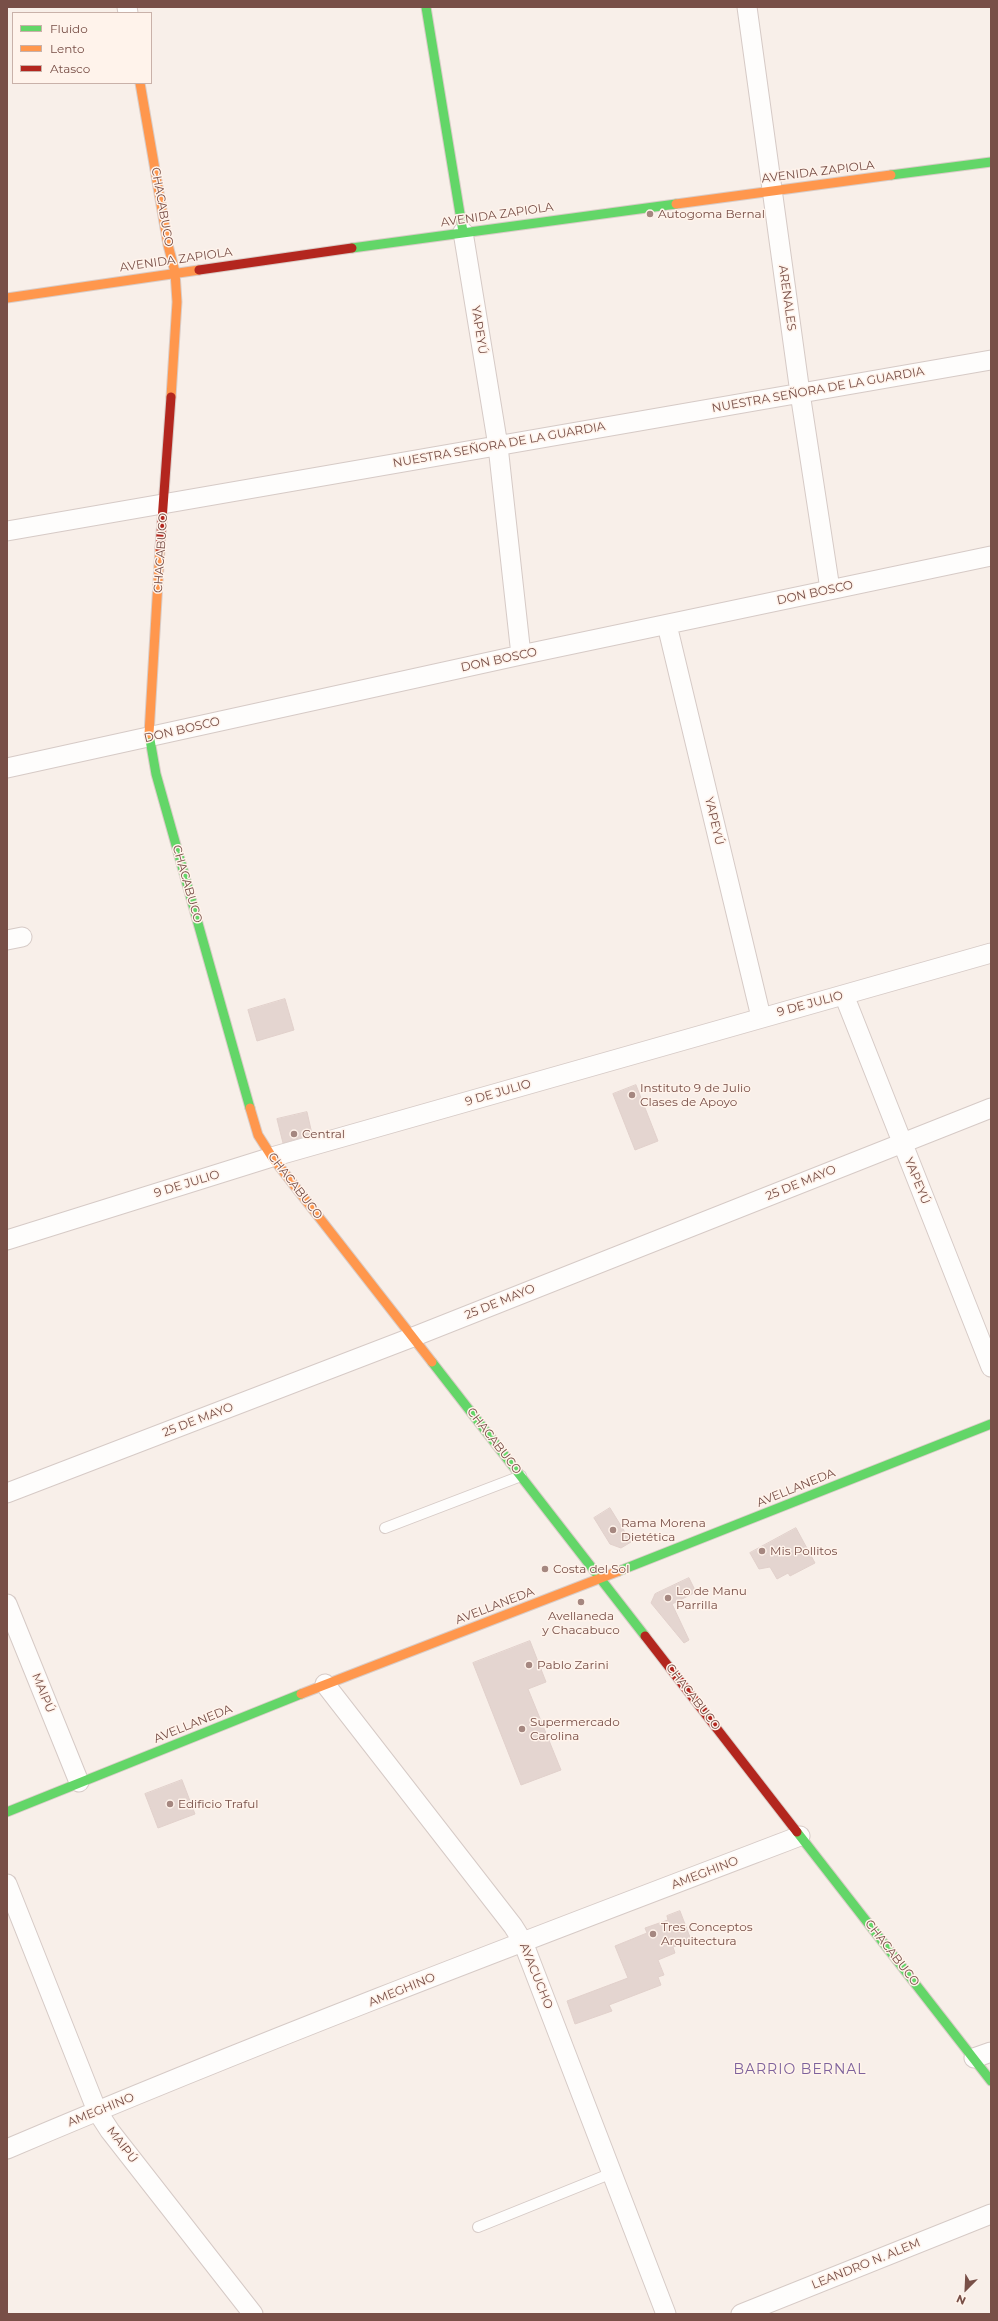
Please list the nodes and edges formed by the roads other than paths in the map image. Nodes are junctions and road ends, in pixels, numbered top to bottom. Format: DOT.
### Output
graph roads {
  1 [pos="426,7"];
  2 [pos="747,7"];
  3 [pos="140,84"];
  4 [pos="991,162"];
  5 [pos="772,190"];
  6 [pos="463,232"];
  7 [pos="175,272"];
  8 [pos="7,298"];
  9 [pos="991,360"];
  10 [pos="800,393"];
  11 [pos="498,446"];
  12 [pos="164,502"];
  13 [pos="7,531"];
  14 [pos="991,556"];
  15 [pos="830,589"];
  16 [pos="666,625"];
  17 [pos="521,655"];
  18 [pos="149,737"];
  19 [pos="7,768"];
  20 [pos="991,953"];
  21 [pos="844,995"];
  22 [pos="761,1017"];
  23 [pos="991,1108"];
  24 [pos="901,1143"];
  25 [pos="272,1157"];
  26 [pos="7,1240"];
  27 [pos="413,1337"];
  28 [pos="991,1367"];
  29 [pos="988,1430"];
  30 [pos="521,1476"];
  31 [pos="7,1493"];
  32 [pos="385,1528"];
  33 [pos="601,1578"];
  34 [pos="7,1604"];
  35 [pos="325,1684"];
  36 [pos="79,1782"];
  37 [pos="7,1812"];
  38 [pos="800,1836"];
  39 [pos="7,1884"];
  40 [pos="523,1942"];
  41 [pos="991,2052"];
  42 [pos="974,2058"];
  43 [pos="991,2081"];
  44 [pos="97,2111"];
  45 [pos="7,2149"];
  46 [pos="612,2174"];
  47 [pos="991,2214"];
  48 [pos="478,2227"];
  49 [pos="253,2314"];
  50 [pos="666,2314"];
  51 [pos="741,2314"];
  1 -- 6 [label="street, YAPEYÚ"];
  2 -- 5 [label="street, ARENALES"];
  3 -- 7 [label="street, CHACABUCO"];
  4 -- 5 [label="street, AVENIDA ZAPIOLA"];
  5 -- 6 [label="street, AVENIDA ZAPIOLA"];
  5 -- 10 [label="street, ARENALES"];
  6 -- 7 [label="street, AVENIDA ZAPIOLA"];
  6 -- 11 [label="street, YAPEYÚ"];
  7 -- 8 [label="street, AVENIDA ZAPIOLA"];
  7 -- 12 [label="street, CHACABUCO"];
  9 -- 10 [label="street, NUESTRA SEÑORA DE LA GUARDIA"];
  10 -- 11 [label="street, NUESTRA SEÑORA DE LA GUARDIA"];
  10 -- 15 [label="street, ARENALES"];
  11 -- 12 [label="street, NUESTRA SEÑORA DE LA GUARDIA"];
  11 -- 17 [label="street, YAPEYÚ"];
  12 -- 13 [label="street, NUESTRA SEÑORA DE LA GUARDIA"];
  12 -- 18 [label="street, CHACABUCO"];
  14 -- 15 [label="street, DON BOSCO"];
  15 -- 16 [label="street, DON BOSCO"];
  16 -- 17 [label="street, DON BOSCO"];
  16 -- 22 [label="street, YAPEYÚ"];
  17 -- 18 [label="street, DON BOSCO"];
  18 -- 19 [label="street, DON BOSCO"];
  18 -- 25 [label="street, CHACABUCO"];
  20 -- 21 [label="street, 9 DE JULIO"];
  21 -- 22 [label="street, 9 DE JULIO"];
  21 -- 24 [label="street, YAPEYÚ"];
  22 -- 25 [label="street, 9 DE JULIO"];
  23 -- 24 [label="street, 25 DE MAYO"];
  24 -- 27 [label="street, 25 DE MAYO"];
  24 -- 28 [label="street, YAPEYÚ"];
  25 -- 26 [label="street, 9 DE JULIO"];
  25 -- 27 [label="street, CHACABUCO"];
  27 -- 30 [label="street, CHACABUCO"];
  27 -- 31 [label="street, 25 DE MAYO"];
  29 -- 33 [label="street, AVELLANEDA"];
  30 -- 32 [label="lane"];
  30 -- 33 [label="street, CHACABUCO"];
  33 -- 35 [label="street, AVELLANEDA"];
  33 -- 38 [label="street, CHACABUCO"];
  34 -- 36 [label="street, MAIPÚ"];
  35 -- 36 [label="street, AVELLANEDA"];
  35 -- 40 [label="street, AYACUCHO"];
  36 -- 37 [label="street, AVELLANEDA"];
  38 -- 40 [label="street, AMEGHINO"];
  38 -- 42 [label="street, CHACABUCO"];
  39 -- 44 [label="street, MAIPÚ"];
  40 -- 44 [label="street, AMEGHINO"];
  40 -- 46 [label="street, AYACUCHO"];
  41 -- 42 [label="street"];
  42 -- 43 [label="street, CHACABUCO"];
  44 -- 45 [label="street, AMEGHINO"];
  44 -- 49 [label="street, MAIPÚ"];
  46 -- 48 [label="lane"];
  46 -- 50 [label="street, AYACUCHO"];
  47 -- 51 [label="street, LEANDRO N. ALEM"];
}
